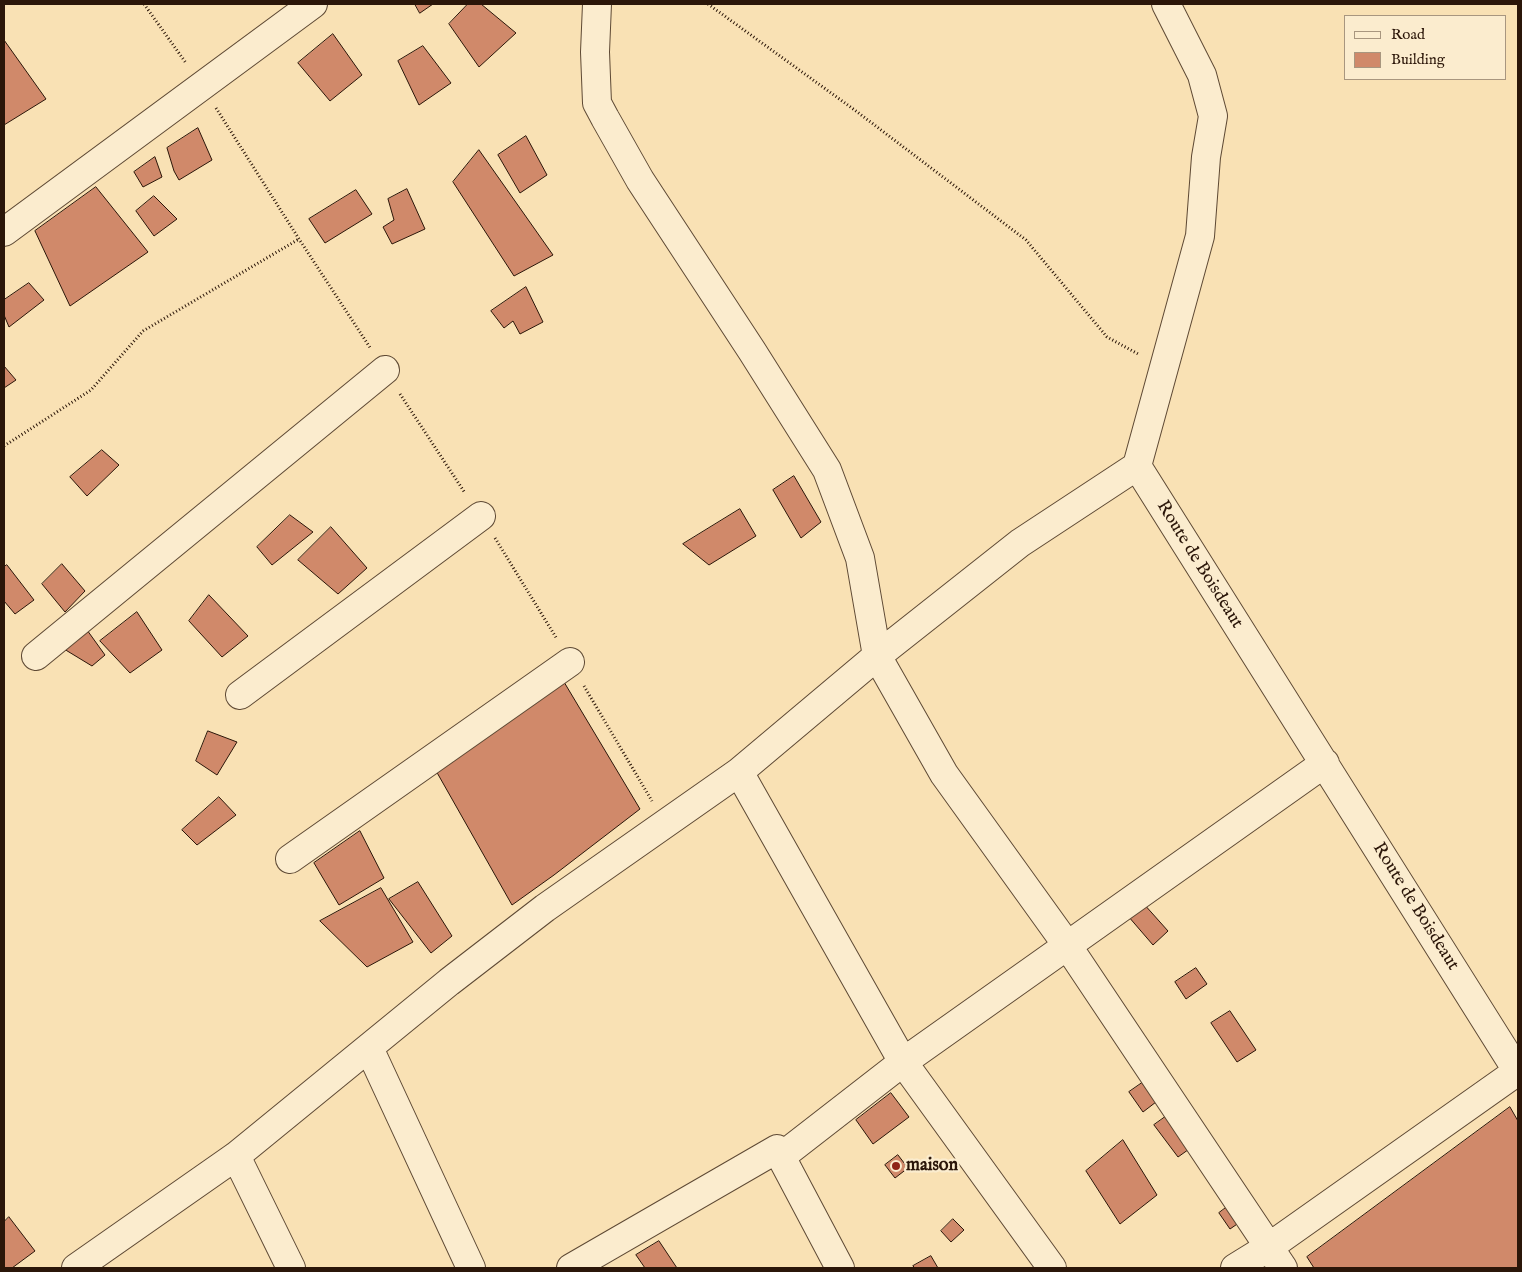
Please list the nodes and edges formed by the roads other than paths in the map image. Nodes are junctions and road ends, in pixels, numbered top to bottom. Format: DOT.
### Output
graph roads {
  1 [pos="313,4"];
  2 [pos="597,4"];
  3 [pos="1166,4"];
  4 [pos="4,232"];
  5 [pos="385,370"];
  6 [pos="1136,466"];
  7 [pos="481,516"];
  8 [pos="36,656"];
  9 [pos="877,656"];
  10 [pos="570,662"];
  11 [pos="240,695"];
  12 [pos="1325,763"];
  13 [pos="740,772"];
  14 [pos="290,859"];
  15 [pos="1067,945"];
  16 [pos="369,1048"];
  17 [pos="903,1062"];
  18 [pos="1518,1071"];
  19 [pos="791,1150"];
  20 [pos="236,1156"];
  21 [pos="1276,1257"];
  22 [pos="76,1268"];
  23 [pos="290,1268"];
  24 [pos="471,1268"];
  25 [pos="571,1268"];
  26 [pos="840,1268"];
  27 [pos="1052,1268"];
  28 [pos="1235,1268"];
  1 -- 4 [label="street"];
  2 -- 9 [label="street"];
  3 -- 6 [label="street"];
  5 -- 8 [label="street"];
  6 -- 9 [label="street"];
  6 -- 12 [label="street, Route de Boisdeaut"];
  7 -- 11 [label="street"];
  9 -- 13 [label="street"];
  9 -- 15 [label="street"];
  10 -- 14 [label="street"];
  12 -- 15 [label="street"];
  12 -- 18 [label="street, Route de Boisdeaut"];
  13 -- 16 [label="street"];
  13 -- 17 [label="street"];
  15 -- 17 [label="street"];
  15 -- 21 [label="street"];
  16 -- 20 [label="street"];
  16 -- 24 [label="street"];
  17 -- 19 [label="street"];
  17 -- 27 [label="street"];
  18 -- 21 [label="street"];
  20 -- 22 [label="street"];
  20 -- 23 [label="street"];
  21 -- 28 [label="street"];
  25 -- 26 [label="street"];
}
